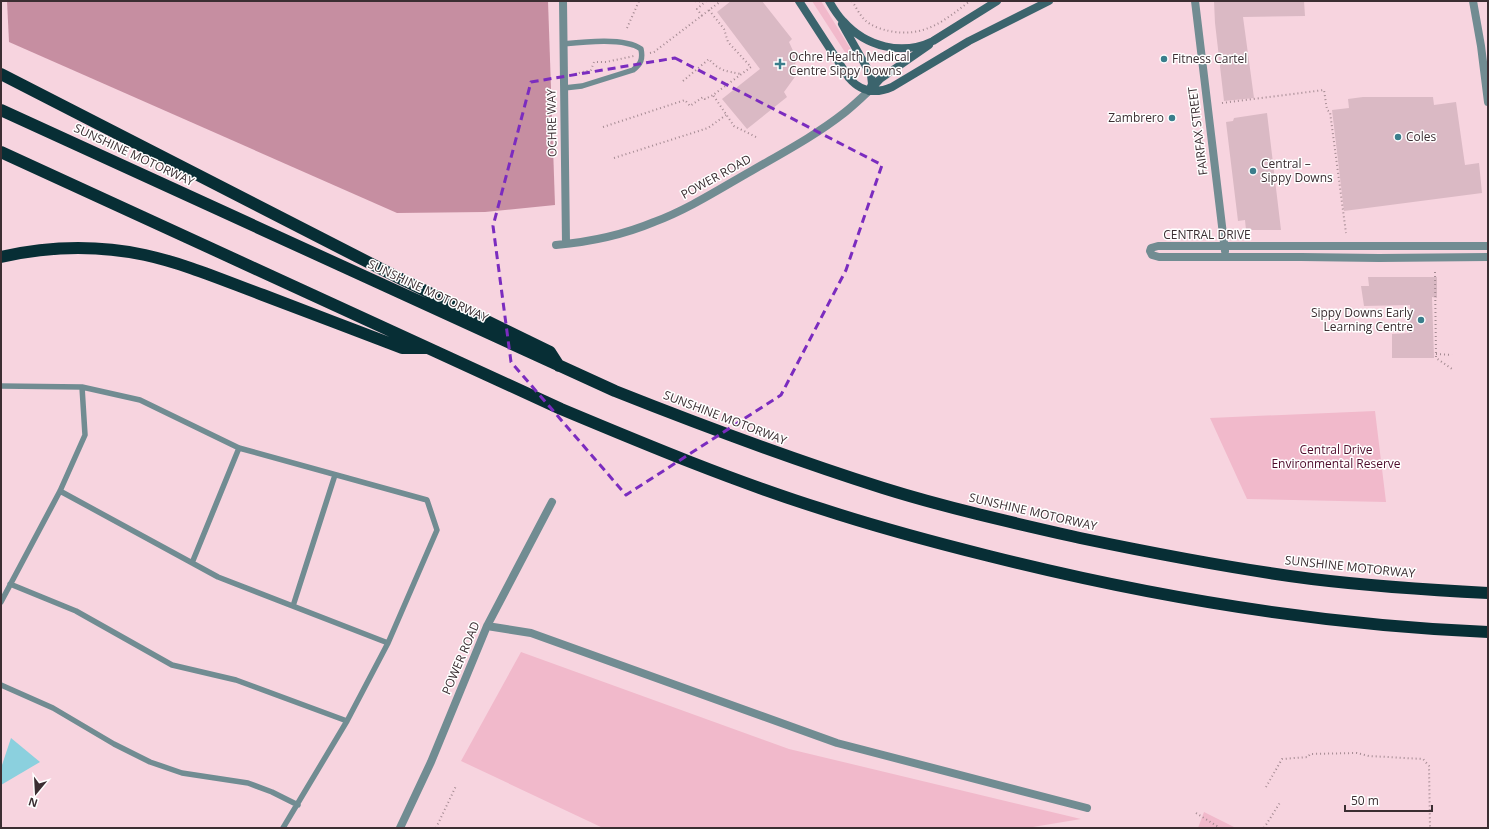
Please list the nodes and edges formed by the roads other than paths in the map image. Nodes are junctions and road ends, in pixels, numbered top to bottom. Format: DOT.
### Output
graph roads {
  1 [pos="563,1"];
  2 [pos="799,1"];
  3 [pos="829,1"];
  4 [pos="997,1"];
  5 [pos="1049,1"];
  6 [pos="1194,1"];
  7 [pos="1473,1"];
  8 [pos="838,15"];
  9 [pos="937,40"];
  10 [pos="563,44"];
  11 [pos="1,74"];
  12 [pos="564,88"];
  13 [pos="869,91"];
  14 [pos="1488,102"];
  15 [pos="1,110"];
  16 [pos="1,152"];
  17 [pos="566,244"];
  18 [pos="556,245"];
  19 [pos="1488,246"];
  20 [pos="1224,247"];
  21 [pos="1,257"];
  22 [pos="1225,257"];
  23 [pos="1488,257"];
  24 [pos="430,348"];
  25 [pos="559,366"];
  26 [pos="1,386"];
  27 [pos="82,387"];
  28 [pos="239,448"];
  29 [pos="335,475"];
  30 [pos="60,491"];
  31 [pos="552,502"];
  32 [pos="192,563"];
  33 [pos="10,584"];
  34 [pos="1488,593"];
  35 [pos="1,602"];
  36 [pos="293,606"];
  37 [pos="487,626"];
  38 [pos="1488,632"];
  39 [pos="388,643"];
  40 [pos="1,685"];
  41 [pos="347,721"];
  42 [pos="298,805"];
  43 [pos="1087,808"];
  44 [pos="283,828"];
  45 [pos="400,828"];
  1 -- 10 [label="street, OCHRE WAY"];
  2 -- 13 [label="main road"];
  3 -- 8 [label="main road"];
  4 -- 9 [label="main road"];
  5 -- 13 [label="main road"];
  6 -- 20 [label="street, FAIRFAX STREET"];
  7 -- 14 [label="street"];
  8 -- 9 [label="main road"];
  8 -- 13 [label="main road"];
  9 -- 13 [label="main road"];
  10 -- 12 [label="street, OCHRE WAY"];
  10 -- 12 [label="lane"];
  11 -- 25 [label="highway"];
  12 -- 17 [label="street, OCHRE WAY"];
  13 -- 17 [label="street, POWER ROAD"];
  15 -- 25 [label="highway, SUNSHINE MOTORWAY"];
  16 -- 24 [label="highway"];
  17 -- 18 [label="street, POWER ROAD"];
  19 -- 20 [label="street, CENTRAL DRIVE"];
  20 -- 22 [label="street, FAIRFAX STREET"];
  20 -- 22 [label="street, CENTRAL DRIVE"];
  21 -- 24 [label="highway"];
  22 -- 23 [label="street, CENTRAL DRIVE"];
  24 -- 38 [label="highway"];
  25 -- 34 [label="highway, SUNSHINE MOTORWAY"];
  26 -- 27 [label="lane"];
  27 -- 28 [label="lane"];
  27 -- 30 [label="lane"];
  28 -- 29 [label="lane"];
  28 -- 32 [label="lane"];
  29 -- 36 [label="lane"];
  29 -- 39 [label="lane"];
  30 -- 32 [label="lane"];
  30 -- 33 [label="lane"];
  31 -- 37 [label="street, POWER ROAD"];
  32 -- 36 [label="lane"];
  33 -- 35 [label="lane"];
  33 -- 41 [label="lane"];
  36 -- 39 [label="lane"];
  37 -- 43 [label="street"];
  37 -- 45 [label="street, POWER ROAD"];
  39 -- 41 [label="lane"];
  40 -- 42 [label="lane"];
  41 -- 42 [label="lane"];
  42 -- 44 [label="lane"];
}
